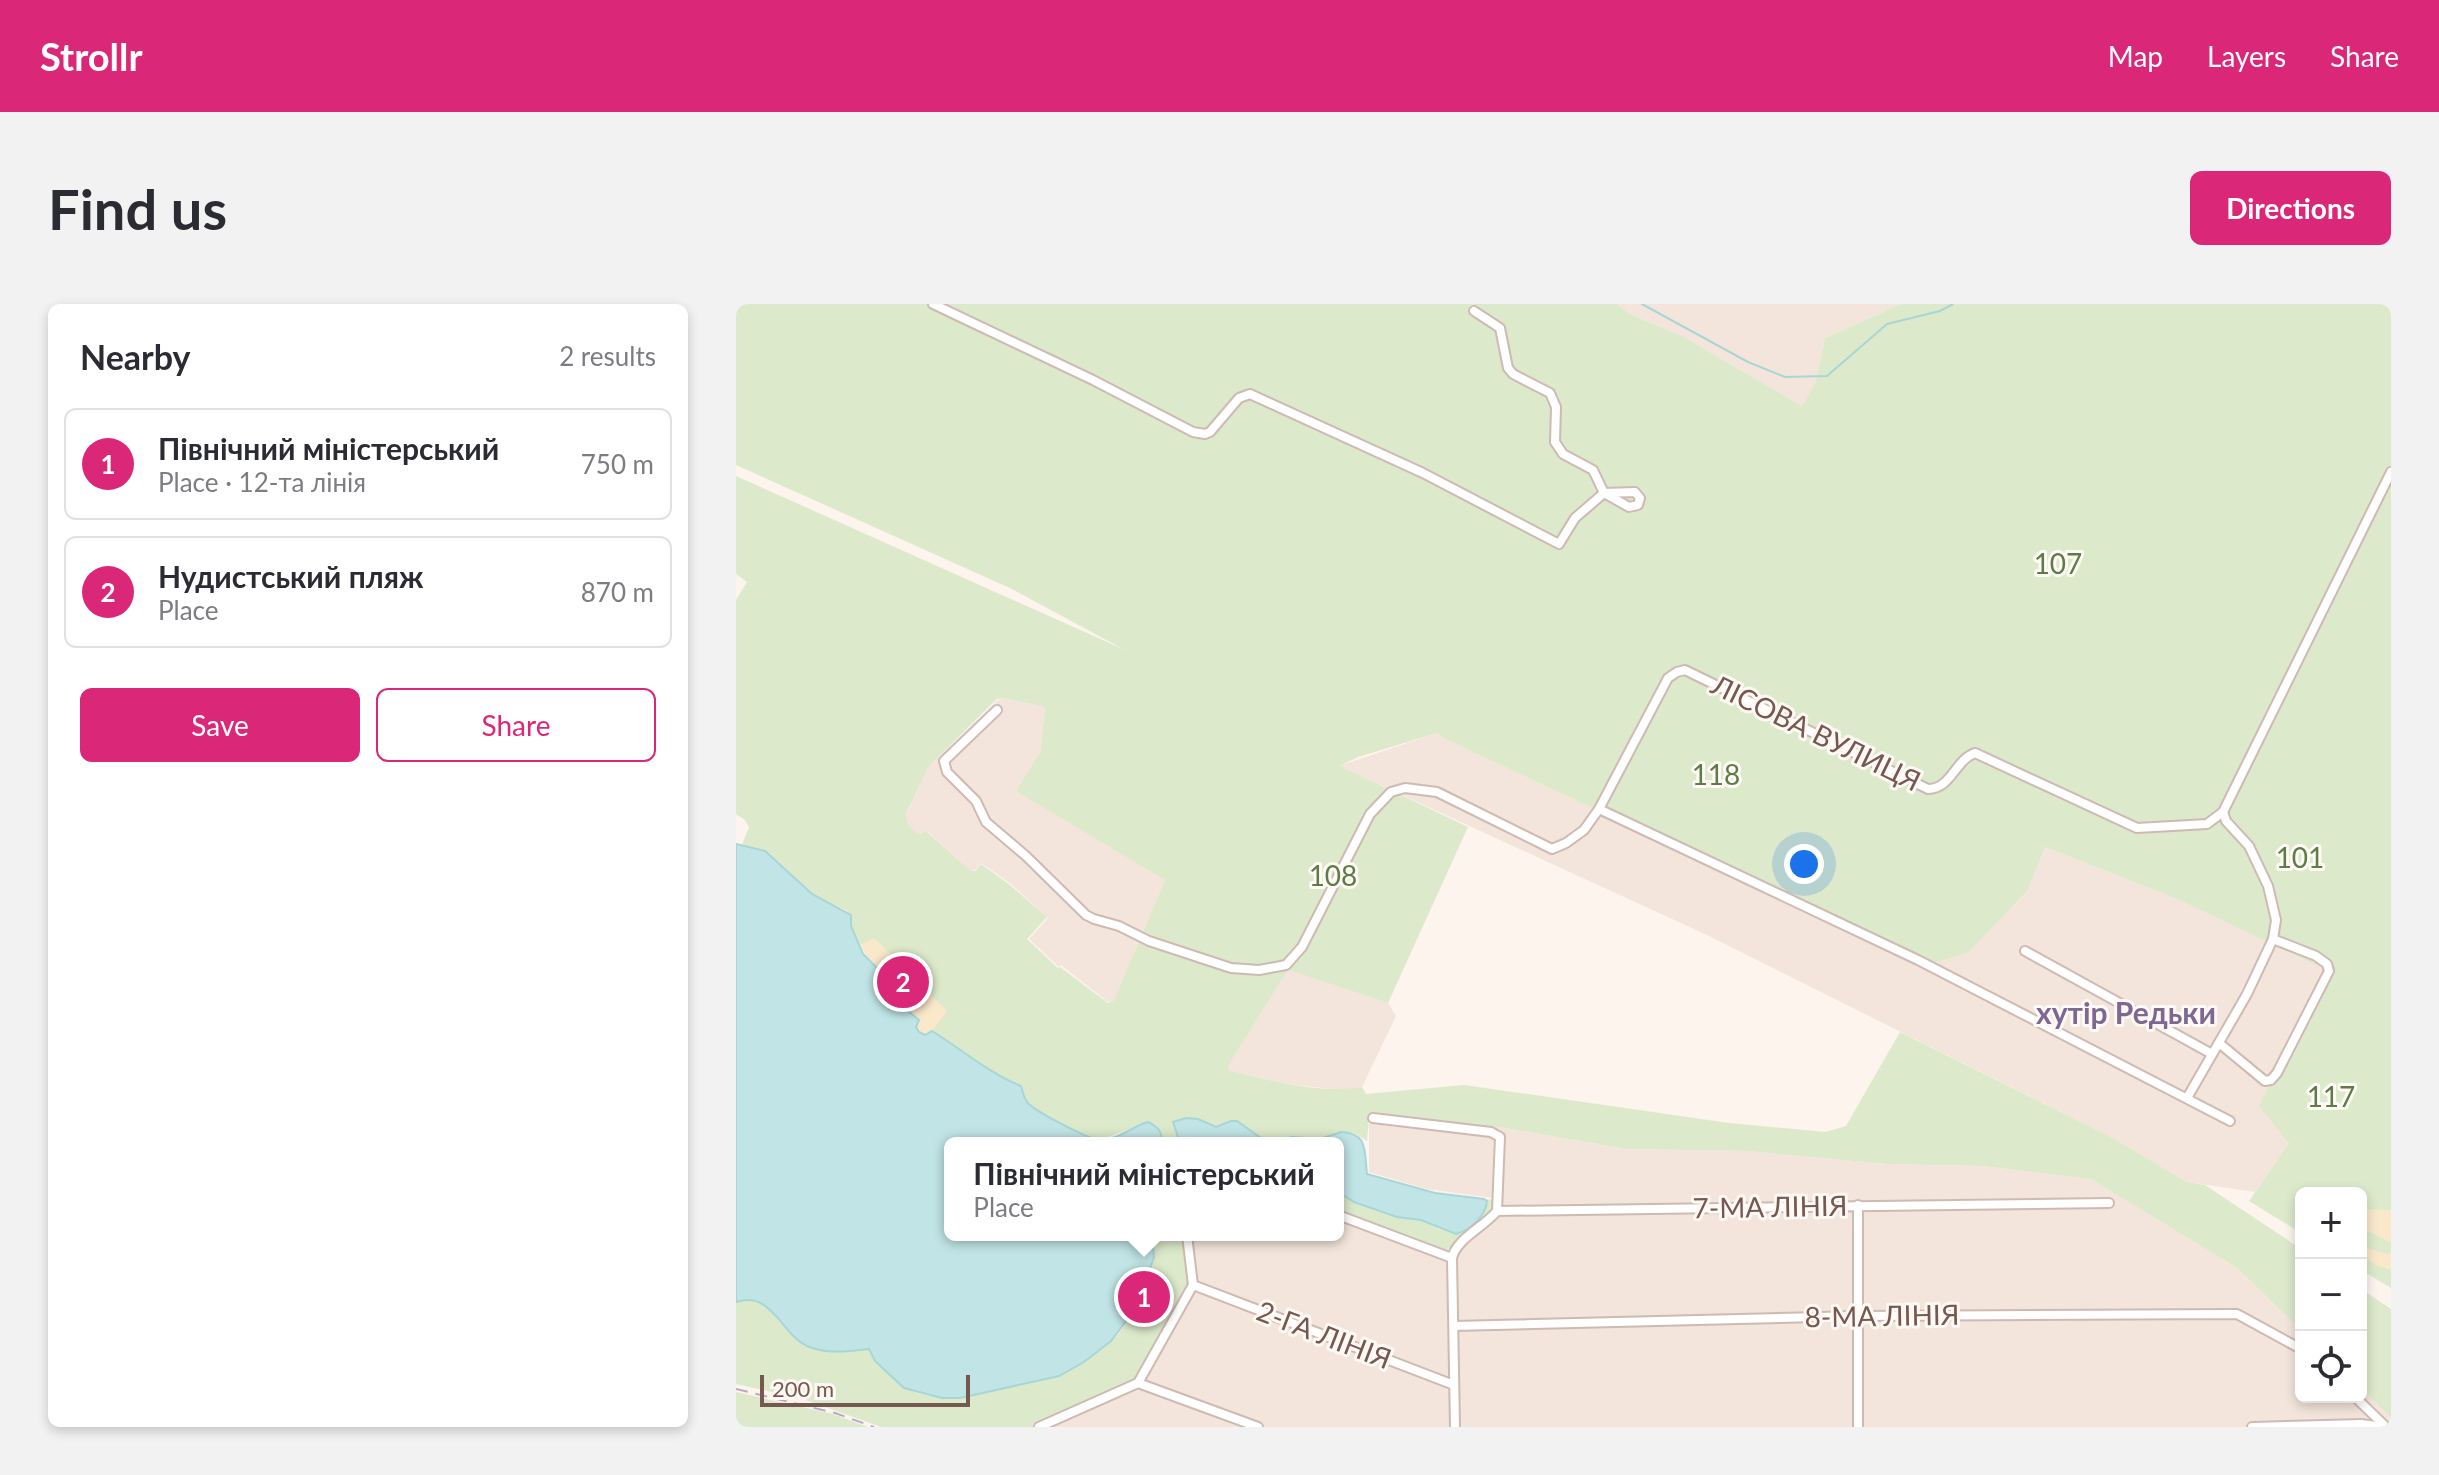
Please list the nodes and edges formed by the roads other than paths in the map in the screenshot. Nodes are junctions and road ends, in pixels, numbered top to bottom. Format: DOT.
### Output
graph roads {
  1 [pos="933,304"];
  2 [pos="1474,311"];
  3 [pos="2391,472"];
  4 [pos="997,710"];
  5 [pos="1599,809"];
  6 [pos="2223,812"];
  7 [pos="2273,939"];
  8 [pos="2025,951"];
  9 [pos="2219,1043"];
  10 [pos="2212,1054"];
  11 [pos="2187,1098"];
  12 [pos="1373,1118"];
  13 [pos="2230,1121"];
  14 [pos="2109,1203"];
  15 [pos="1858,1205"];
  16 [pos="1497,1211"];
  17 [pos="1344,1217"];
  18 [pos="1188,1241"];
  19 [pos="1452,1258"];
  20 [pos="1193,1285"];
  21 [pos="1859,1316"];
  22 [pos="1454,1326"];
  23 [pos="2295,1346"];
  24 [pos="1138,1383"];
  25 [pos="1454,1385"];
  26 [pos="2361,1403"];
  27 [pos="1042,1426"];
  28 [pos="1258,1427"];
  29 [pos="1455,1427"];
  30 [pos="1858,1427"];
  31 [pos="2252,1427"];
  32 [pos="2384,1427"];
  1 -- 2 [label="street"];
  3 -- 6 [label="street"];
  4 -- 5 [label="street"];
  5 -- 6 [label="street, ЛІСОВА ВУЛИЦЯ"];
  5 -- 11 [label="street"];
  6 -- 7 [label="street"];
  7 -- 9 [label="street"];
  7 -- 9 [label="street"];
  8 -- 10 [label="street"];
  9 -- 10 [label="street"];
  10 -- 11 [label="street"];
  11 -- 13 [label="street"];
  12 -- 16 [label="street"];
  14 -- 15 [label="street, 7-МА ЛІНІЯ"];
  15 -- 16 [label="street, 7-МА ЛІНІЯ"];
  15 -- 21 [label="street"];
  16 -- 19 [label="street"];
  17 -- 19 [label="street"];
  18 -- 20 [label="street"];
  19 -- 22 [label="street"];
  20 -- 24 [label="street"];
  20 -- 25 [label="street, 2-ГА ЛІНІЯ"];
  21 -- 22 [label="street, 8-МА ЛІНІЯ"];
  21 -- 23 [label="street, 8-МА ЛІНІЯ"];
  21 -- 30 [label="street"];
  22 -- 25 [label="street"];
  24 -- 27 [label="street"];
  24 -- 28 [label="street"];
  25 -- 29 [label="street"];
  26 -- 32 [label="street"];
  31 -- 32 [label="street"];
}
